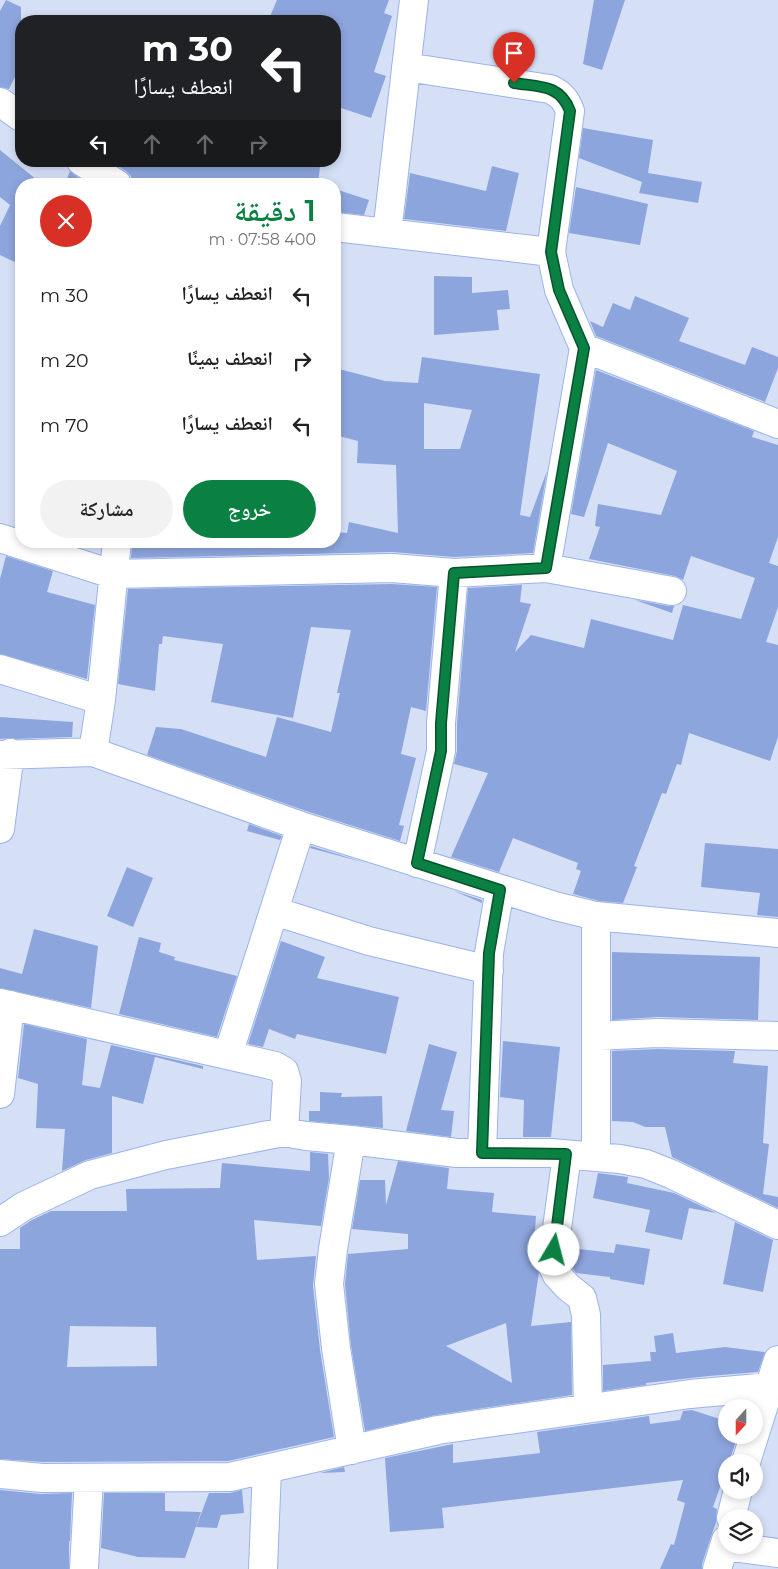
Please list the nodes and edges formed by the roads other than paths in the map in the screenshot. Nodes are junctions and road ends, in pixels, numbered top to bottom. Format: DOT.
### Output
graph roads {
  1 [pos="414,0"];
  2 [pos="406,67"];
  3 [pos="0,102"];
  4 [pos="15,113"];
  5 [pos="90,167"];
  6 [pos="108,178"];
  7 [pos="341,228"];
  8 [pos="387,233"];
  9 [pos="551,252"];
  10 [pos="584,348"];
  11 [pos="778,424"];
  12 [pos="0,538"];
  13 [pos="15,543"];
  14 [pos="31,548"];
  15 [pos="115,548"];
  16 [pos="546,568"];
  17 [pos="454,573"];
  18 [pos="112,574"];
  19 [pos="672,591"];
  20 [pos="0,669"];
  21 [pos="101,700"];
  22 [pos="93,752"];
  23 [pos="5,754"];
  24 [pos="301,826"];
  25 [pos="0,828"];
  26 [pos="417,863"];
  27 [pos="500,890"];
  28 [pos="274,911"];
  29 [pos="596,916"];
  30 [pos="778,933"];
  31 [pos="489,970"];
  32 [pos="5,1004"];
  33 [pos="596,1036"];
  34 [pos="778,1036"];
  35 [pos="228,1055"];
  36 [pos="0,1094"];
  37 [pos="284,1132"];
  38 [pos="351,1140"];
  39 [pos="482,1153"];
  40 [pos="566,1154"];
  41 [pos="596,1157"];
  42 [pos="0,1222"];
  43 [pos="778,1225"];
  44 [pos="778,1360"];
  45 [pos="770,1388"];
  46 [pos="588,1408"];
  47 [pos="352,1450"];
  48 [pos="749,1454"];
  49 [pos="268,1469"];
  50 [pos="0,1474"];
  51 [pos="89,1478"];
  52 [pos="763,1553"];
  53 [pos="778,1553"];
  54 [pos="84,1569"];
  55 [pos="263,1569"];
  1 -- 2 [label="street"];
  2 -- 8 [label="street"];
  2 -- 9 [label="street"];
  3 -- 4 [label="street"];
  5 -- 6 [label="street"];
  7 -- 8 [label="street"];
  8 -- 9 [label="street"];
  9 -- 10 [label="street"];
  10 -- 11 [label="street"];
  10 -- 16 [label="street"];
  12 -- 13 [label="street"];
  14 -- 18 [label="street"];
  15 -- 18 [label="street"];
  16 -- 17 [label="street"];
  16 -- 19 [label="street"];
  17 -- 18 [label="street"];
  17 -- 26 [label="street"];
  18 -- 21 [label="street"];
  20 -- 21 [label="street"];
  21 -- 22 [label="street"];
  22 -- 23 [label="street"];
  22 -- 24 [label="street"];
  23 -- 25 [label="street"];
  24 -- 26 [label="street"];
  24 -- 28 [label="street"];
  26 -- 27 [label="street"];
  27 -- 29 [label="street"];
  27 -- 31 [label="street"];
  28 -- 31 [label="street"];
  28 -- 35 [label="street"];
  29 -- 30 [label="street"];
  29 -- 33 [label="street"];
  31 -- 39 [label="street"];
  32 -- 35 [label="street"];
  32 -- 36 [label="street"];
  33 -- 34 [label="street"];
  33 -- 41 [label="street"];
  35 -- 37 [label="street"];
  37 -- 38 [label="street"];
  37 -- 42 [label="street"];
  38 -- 39 [label="street"];
  38 -- 47 [label="street"];
  39 -- 40 [label="street"];
  40 -- 41 [label="street"];
  40 -- 46 [label="street"];
  41 -- 43 [label="street"];
  44 -- 45 [label="street"];
  45 -- 46 [label="street"];
  45 -- 48 [label="street"];
  46 -- 47 [label="street"];
  47 -- 49 [label="street"];
  49 -- 51 [label="street"];
  49 -- 55 [label="street"];
  50 -- 51 [label="street"];
  51 -- 54 [label="street"];
  52 -- 53 [label="street"];
}
